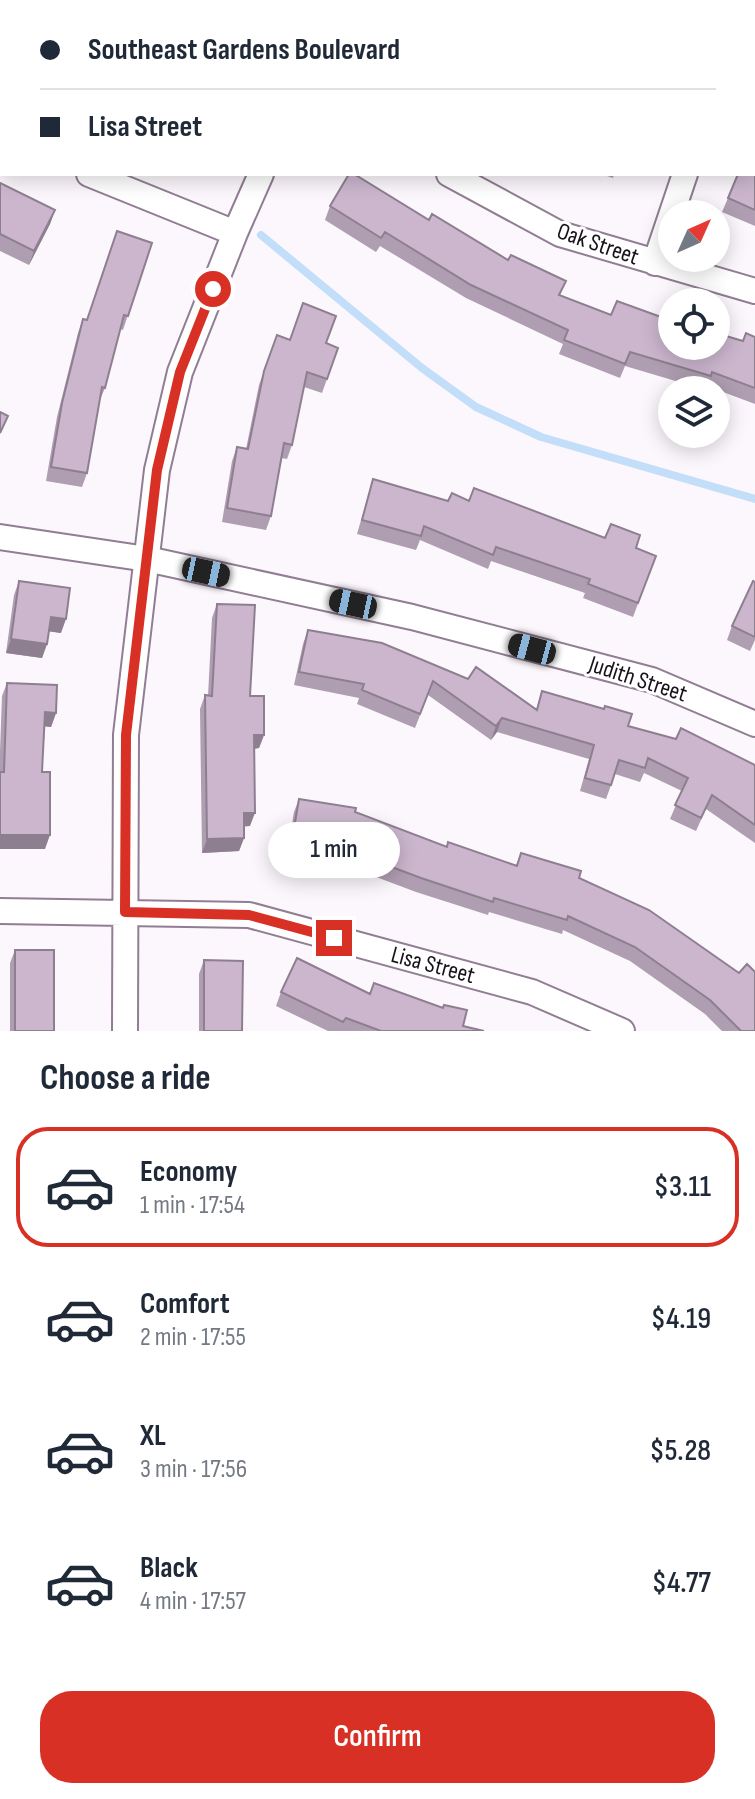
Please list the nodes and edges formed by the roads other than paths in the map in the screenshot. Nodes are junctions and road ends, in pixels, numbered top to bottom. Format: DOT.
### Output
graph roads {
  1 [pos="94,176"];
  2 [pos="260,176"];
  3 [pos="453,176"];
  4 [pos="684,176"];
  5 [pos="235,233"];
  6 [pos="655,263"];
  7 [pos="755,291"];
  8 [pos="0,537"];
  9 [pos="147,559"];
  10 [pos="755,724"];
  11 [pos="0,911"];
  12 [pos="125,912"];
  13 [pos="125,1031"];
  14 [pos="622,1031"];
  1 -- 5 [label="street"];
  2 -- 5 [label="street"];
  3 -- 6 [label="street, Oak Street"];
  4 -- 6 [label="street"];
  5 -- 9 [label="street"];
  6 -- 7 [label="street, Oak Street"];
  8 -- 9 [label="street, Judith Street"];
  9 -- 10 [label="street, Judith Street"];
  9 -- 12 [label="street"];
  11 -- 12 [label="street, Lisa Street"];
  12 -- 13 [label="street"];
  12 -- 14 [label="street, Lisa Street"];
}
